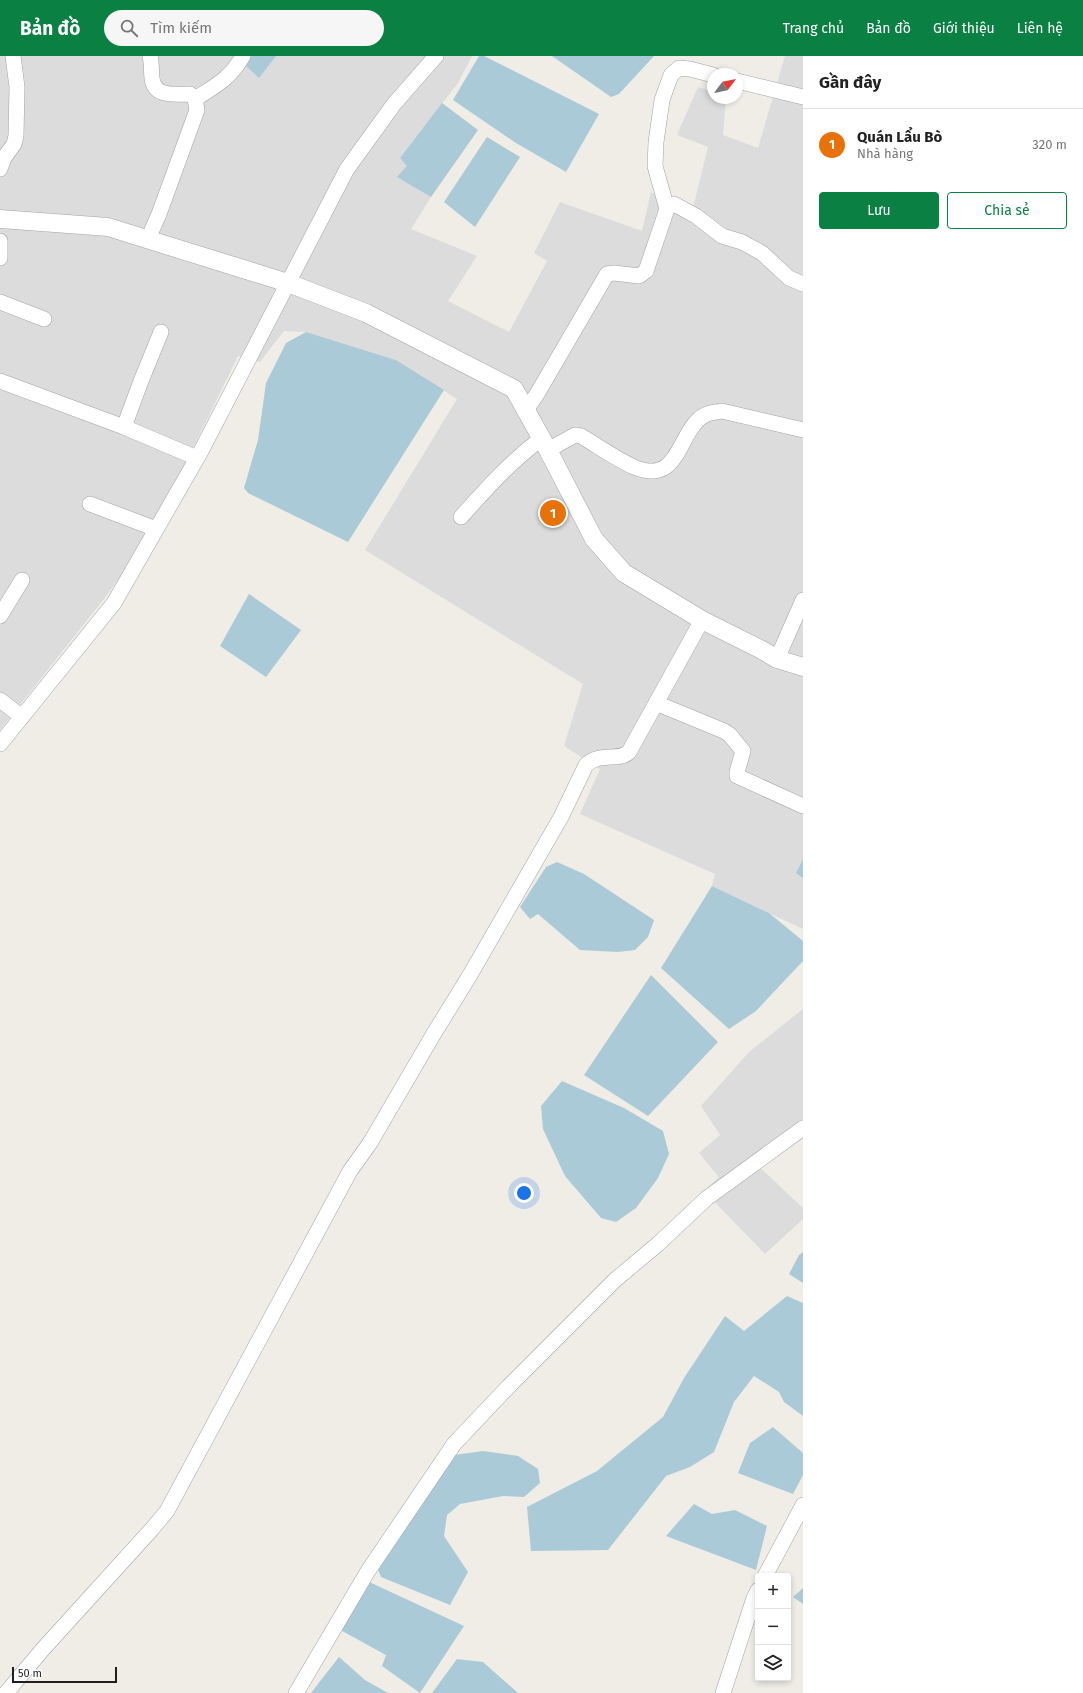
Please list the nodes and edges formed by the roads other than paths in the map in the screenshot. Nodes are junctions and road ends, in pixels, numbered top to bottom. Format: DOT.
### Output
graph roads {
  1 [pos="12,56"];
  2 [pos="150,56"];
  3 [pos="243,56"];
  4 [pos="436,56"];
  5 [pos="682,62"];
  6 [pos="707,73"];
  7 [pos="743,82"];
  8 [pos="803,97"];
  9 [pos="195,99"];
  10 [pos="0,169"];
  11 [pos="667,209"];
  12 [pos="0,219"];
  13 [pos="148,239"];
  14 [pos="0,241"];
  15 [pos="0,258"];
  16 [pos="288,283"];
  17 [pos="803,284"];
  18 [pos="0,302"];
  19 [pos="44,319"];
  20 [pos="161,332"];
  21 [pos="0,381"];
  22 [pos="526,410"];
  23 [pos="124,427"];
  24 [pos="803,430"];
  25 [pos="545,444"];
  26 [pos="197,458"];
  27 [pos="90,504"];
  28 [pos="461,517"];
  29 [pos="156,529"];
  30 [pos="22,580"];
  31 [pos="803,600"];
  32 [pos="0,616"];
  33 [pos="702,620"];
  34 [pos="777,659"];
  35 [pos="803,667"];
  36 [pos="0,700"];
  37 [pos="656,703"];
  38 [pos="22,716"];
  39 [pos="0,744"];
  40 [pos="803,806"];
  41 [pos="803,1128"];
  42 [pos="803,1505"];
  43 [pos="767,1573"];
  44 [pos="755,1596"];
  45 [pos="6,1693"];
  46 [pos="296,1693"];
  47 [pos="723,1693"];
  1 -- 10 [label="street"];
  2 -- 9 [label="street"];
  3 -- 9 [label="street"];
  4 -- 16 [label="street"];
  5 -- 6 [label="street"];
  5 -- 11 [label="street"];
  7 -- 8 [label="street"];
  9 -- 13 [label="street"];
  11 -- 17 [label="street"];
  11 -- 22 [label="street"];
  12 -- 13 [label="street"];
  13 -- 16 [label="street"];
  14 -- 15 [label="street"];
  16 -- 22 [label="street"];
  16 -- 26 [label="street"];
  18 -- 19 [label="street"];
  20 -- 23 [label="street"];
  21 -- 23 [label="street"];
  22 -- 25 [label="street"];
  23 -- 26 [label="street"];
  24 -- 25 [label="street"];
  25 -- 28 [label="street"];
  25 -- 33 [label="street"];
  26 -- 29 [label="street"];
  27 -- 29 [label="street"];
  29 -- 38 [label="street"];
  30 -- 32 [label="street"];
  31 -- 34 [label="street"];
  33 -- 34 [label="street"];
  33 -- 37 [label="street"];
  34 -- 35 [label="street"];
  36 -- 38 [label="street"];
  37 -- 40 [label="street"];
  37 -- 45 [label="street"];
  38 -- 39 [label="street"];
  41 -- 46 [label="street"];
  42 -- 43 [label="street"];
  44 -- 47 [label="street"];
}
